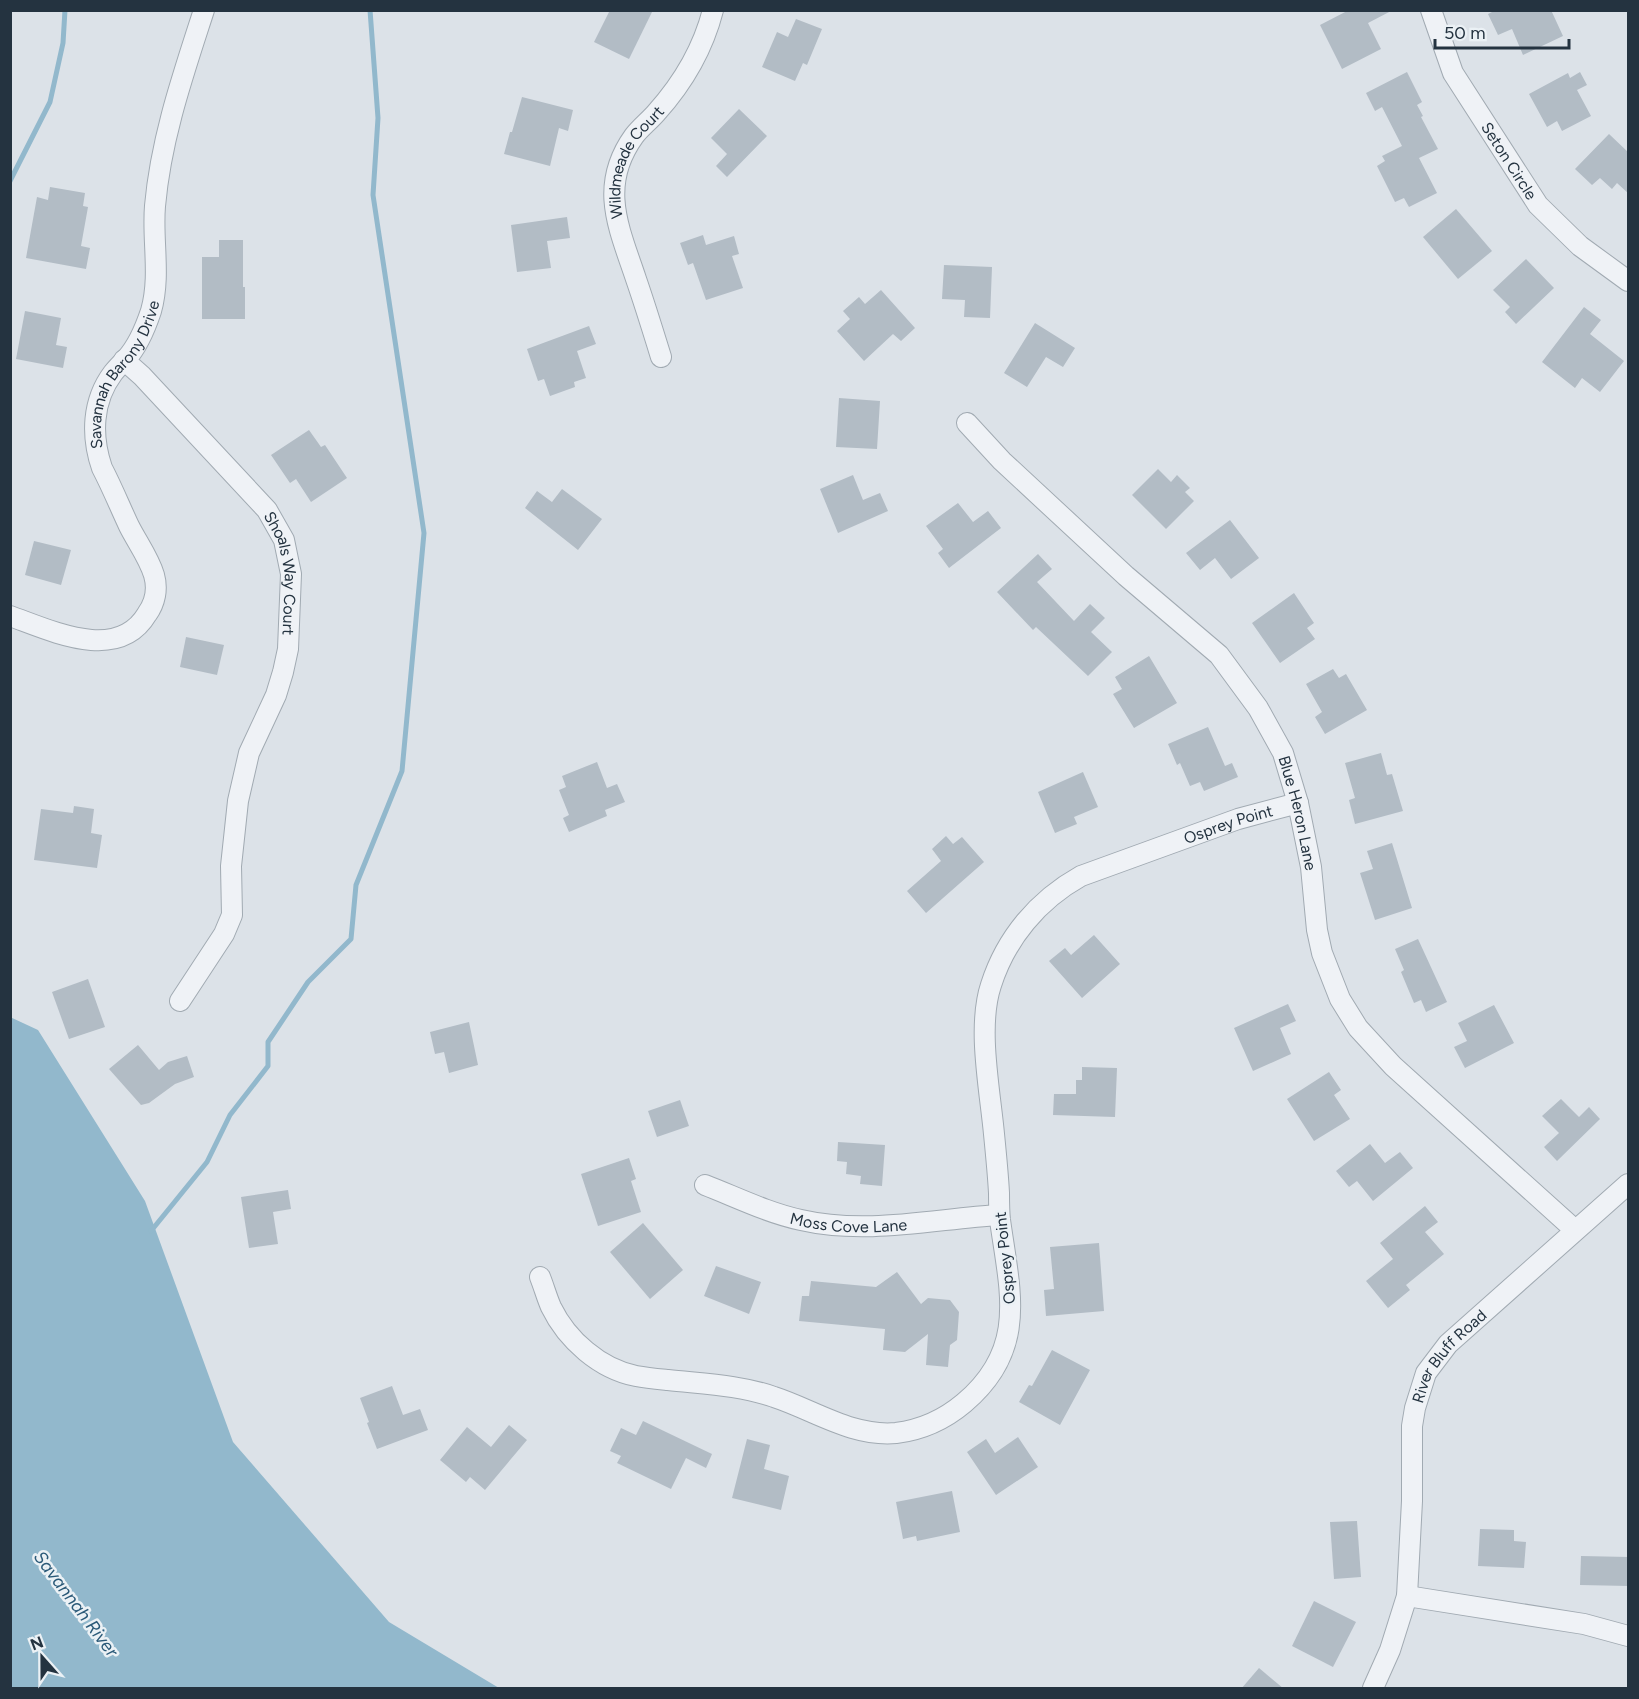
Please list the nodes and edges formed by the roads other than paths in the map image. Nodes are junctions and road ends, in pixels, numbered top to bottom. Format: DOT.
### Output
graph roads {
  1 [pos="204,10"];
  2 [pos="713,10"];
  3 [pos="1431,10"];
  4 [pos="1629,281"];
  5 [pos="661,357"];
  6 [pos="124,360"];
  7 [pos="967,423"];
  8 [pos="10,616"];
  9 [pos="1298,802"];
  10 [pos="180,1001"];
  11 [pos="1629,1184"];
  12 [pos="705,1185"];
  13 [pos="999,1215"];
  14 [pos="1575,1230"];
  15 [pos="540,1277"];
  16 [pos="1407,1596"];
  17 [pos="1629,1636"];
  18 [pos="1372,1689"];
  1 -- 6 [label="street, Savannah Barony Drive"];
  2 -- 5 [label="street, Wildmeade Court"];
  3 -- 4 [label="street, Seton Circle"];
  6 -- 8 [label="street, Savannah Barony Drive"];
  6 -- 10 [label="street, Shoals Way Court"];
  7 -- 9 [label="street, Blue Heron Lane"];
  9 -- 13 [label="street, Osprey Point"];
  9 -- 14 [label="street, Blue Heron Lane"];
  11 -- 14 [label="street, River Bluff Road"];
  12 -- 13 [label="street, Moss Cove Lane"];
  13 -- 15 [label="street, Osprey Point"];
  14 -- 16 [label="street, River Bluff Road"];
  16 -- 17 [label="street"];
  16 -- 18 [label="street, River Bluff Road"];
}
